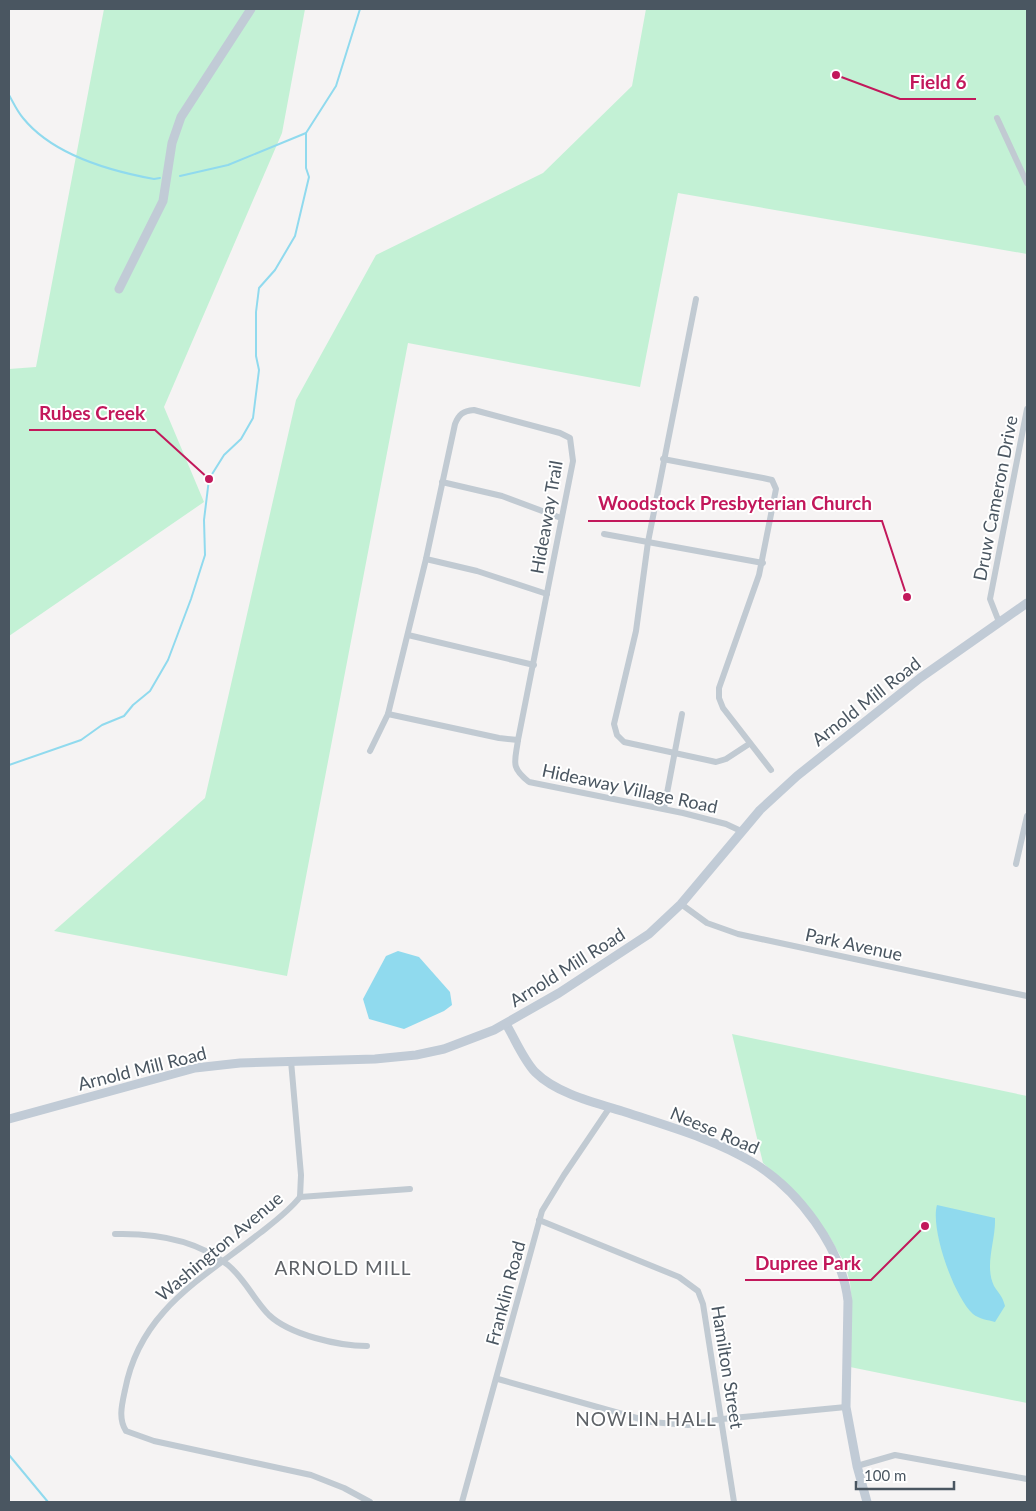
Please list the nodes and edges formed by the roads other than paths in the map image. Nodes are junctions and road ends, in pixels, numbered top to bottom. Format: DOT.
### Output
graph roads {
  1 [pos="251,9"];
  2 [pos="997,118"];
  3 [pos="1027,183"];
  4 [pos="119,289"];
  5 [pos="696,299"];
  6 [pos="1027,409"];
  7 [pos="663,459"];
  8 [pos="442,482"];
  9 [pos="561,518"];
  10 [pos="604,534"];
  11 [pos="648,542"];
  12 [pos="426,560"];
  13 [pos="763,563"];
  14 [pos="548,594"];
  15 [pos="1027,603"];
  16 [pos="1000,622"];
  17 [pos="408,635"];
  18 [pos="534,665"];
  19 [pos="388,714"];
  20 [pos="682,714"];
  21 [pos="518,740"];
  22 [pos="749,744"];
  23 [pos="370,751"];
  24 [pos="675,755"];
  25 [pos="771,770"];
  26 [pos="664,809"];
  27 [pos="1027,816"];
  28 [pos="1026,825"];
  29 [pos="741,831"];
  30 [pos="1016,864"];
  31 [pos="681,904"];
  32 [pos="1027,996"];
  33 [pos="506,1024"];
  34 [pos="291,1060"];
  35 [pos="610,1107"];
  36 [pos="9,1119"];
  37 [pos="410,1189"];
  38 [pos="300,1197"];
  39 [pos="539,1220"];
  40 [pos="115,1234"];
  41 [pos="221,1261"];
  42 [pos="366,1346"];
  43 [pos="498,1379"];
  44 [pos="846,1407"];
  45 [pos="722,1419"];
  46 [pos="857,1466"];
  47 [pos="1027,1480"];
  48 [pos="370,1502"];
  49 [pos="462,1502"];
  50 [pos="734,1502"];
  51 [pos="867,1502"];
  1 -- 4 [label="main road"];
  2 -- 3 [label="street"];
  5 -- 7 [label="street"];
  6 -- 16 [label="street, Druw Cameron Drive"];
  7 -- 11 [label="street"];
  7 -- 13 [label="street"];
  8 -- 9 [label="street"];
  8 -- 9 [label="street, Hideaway Trail"];
  8 -- 12 [label="street, Hideaway Trail"];
  9 -- 14 [label="street, Hideaway Trail"];
  10 -- 11 [label="street"];
  11 -- 13 [label="street"];
  11 -- 24 [label="street"];
  12 -- 14 [label="street"];
  12 -- 17 [label="street, Hideaway Trail"];
  13 -- 22 [label="street"];
  14 -- 18 [label="street, Hideaway Trail"];
  15 -- 16 [label="main road, Arnold Mill Road"];
  16 -- 29 [label="main road, Arnold Mill Road"];
  17 -- 18 [label="street"];
  17 -- 19 [label="street, Hideaway Trail"];
  18 -- 21 [label="street, Hideaway Trail"];
  19 -- 21 [label="street"];
  19 -- 23 [label="street, Hideaway Trail"];
  20 -- 24 [label="street"];
  21 -- 26 [label="street, Hideaway Village Road"];
  22 -- 24 [label="street"];
  22 -- 25 [label="street"];
  24 -- 26 [label="street"];
  26 -- 29 [label="street, Hideaway Village Road"];
  27 -- 28 [label="street"];
  28 -- 30 [label="street"];
  29 -- 31 [label="main road, Arnold Mill Road"];
  31 -- 32 [label="street, Park Avenue"];
  31 -- 33 [label="main road, Arnold Mill Road"];
  33 -- 34 [label="main road, Arnold Mill Road"];
  33 -- 35 [label="main road, Neese Road"];
  34 -- 36 [label="main road, Arnold Mill Road"];
  34 -- 38 [label="street, Washington Avenue"];
  35 -- 39 [label="street, Franklin Road"];
  35 -- 44 [label="main road, Neese Road"];
  37 -- 38 [label="street"];
  38 -- 41 [label="street, Washington Avenue"];
  39 -- 43 [label="street, Franklin Road"];
  39 -- 45 [label="street, Hamilton Street"];
  40 -- 41 [label="street"];
  41 -- 42 [label="street"];
  41 -- 48 [label="street, Washington Avenue"];
  43 -- 45 [label="street"];
  43 -- 49 [label="street, Franklin Road"];
  44 -- 45 [label="street"];
  44 -- 46 [label="main road, Neese Road"];
  45 -- 50 [label="street, Hamilton Street"];
  46 -- 47 [label="street"];
  46 -- 51 [label="main road, Neese Road"];
}
